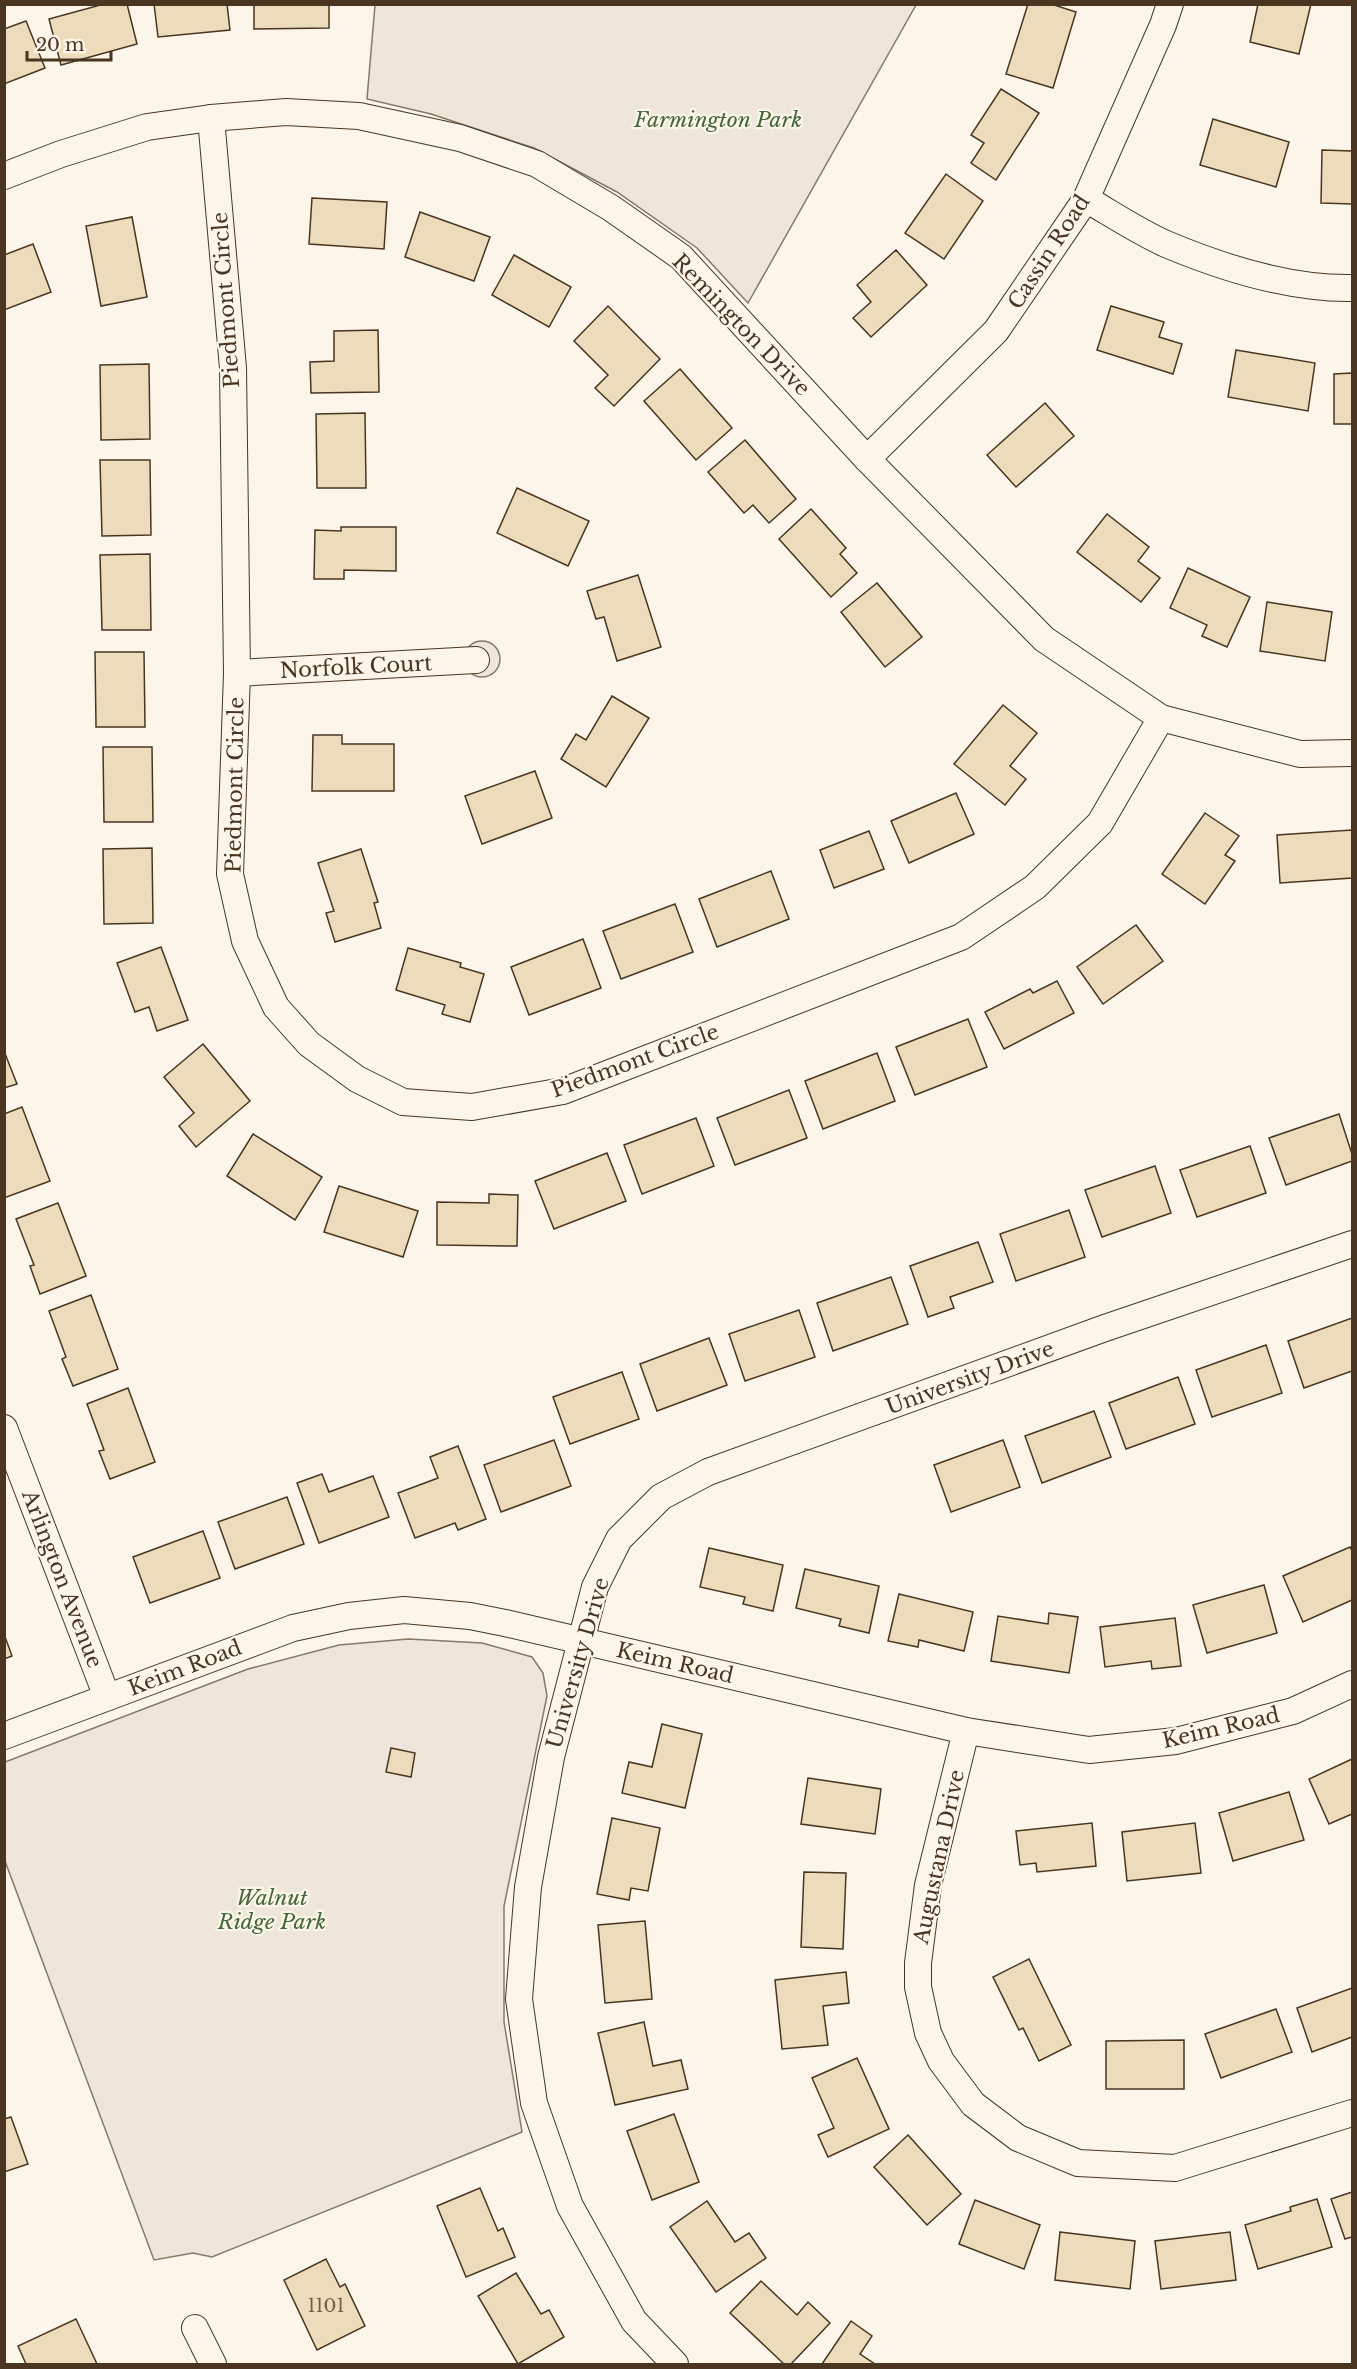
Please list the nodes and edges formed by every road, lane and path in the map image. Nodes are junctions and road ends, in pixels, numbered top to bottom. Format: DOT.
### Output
graph roads {
  1 [pos="1170,4"];
  2 [pos="211,118"];
  3 [pos="4,176"];
  4 [pos="1086,199"];
  5 [pos="1353,288"];
  6 [pos="867,459"];
  7 [pos="476,660"];
  8 [pos="237,673"];
  9 [pos="1161,718"];
  10 [pos="1353,753"];
  11 [pos="1353,1244"];
  12 [pos="4,1428"];
  13 [pos="581,1641"];
  14 [pos="1353,1683"];
  15 [pos="107,1697"];
  16 [pos="966,1731"];
  17 [pos="4,1736"];
  18 [pos="1353,2113"];
  19 [pos="195,2328"];
  20 [pos="213,2364"];
  21 [pos="675,2364"];
  1 -- 4 [label="street, Cassin Road"];
  2 -- 3 [label="street, Remington Drive"];
  2 -- 6 [label="street, Remington Drive"];
  2 -- 8 [label="street, Piedmont Circle"];
  4 -- 5 [label="street"];
  4 -- 6 [label="street, Cassin Road"];
  6 -- 9 [label="street, Remington Drive"];
  7 -- 8 [label="street, Norfolk Court"];
  8 -- 9 [label="street, Piedmont Circle"];
  9 -- 10 [label="street, Remington Drive"];
  11 -- 13 [label="street, University Drive"];
  12 -- 15 [label="street, Arlington Avenue"];
  13 -- 15 [label="street, Keim Road"];
  13 -- 16 [label="street, Keim Road"];
  13 -- 21 [label="street, University Drive"];
  14 -- 16 [label="street, Keim Road"];
  15 -- 17 [label="street, Keim Road"];
  16 -- 18 [label="street, Augustana Drive"];
  19 -- 20 [label="street"];
}
